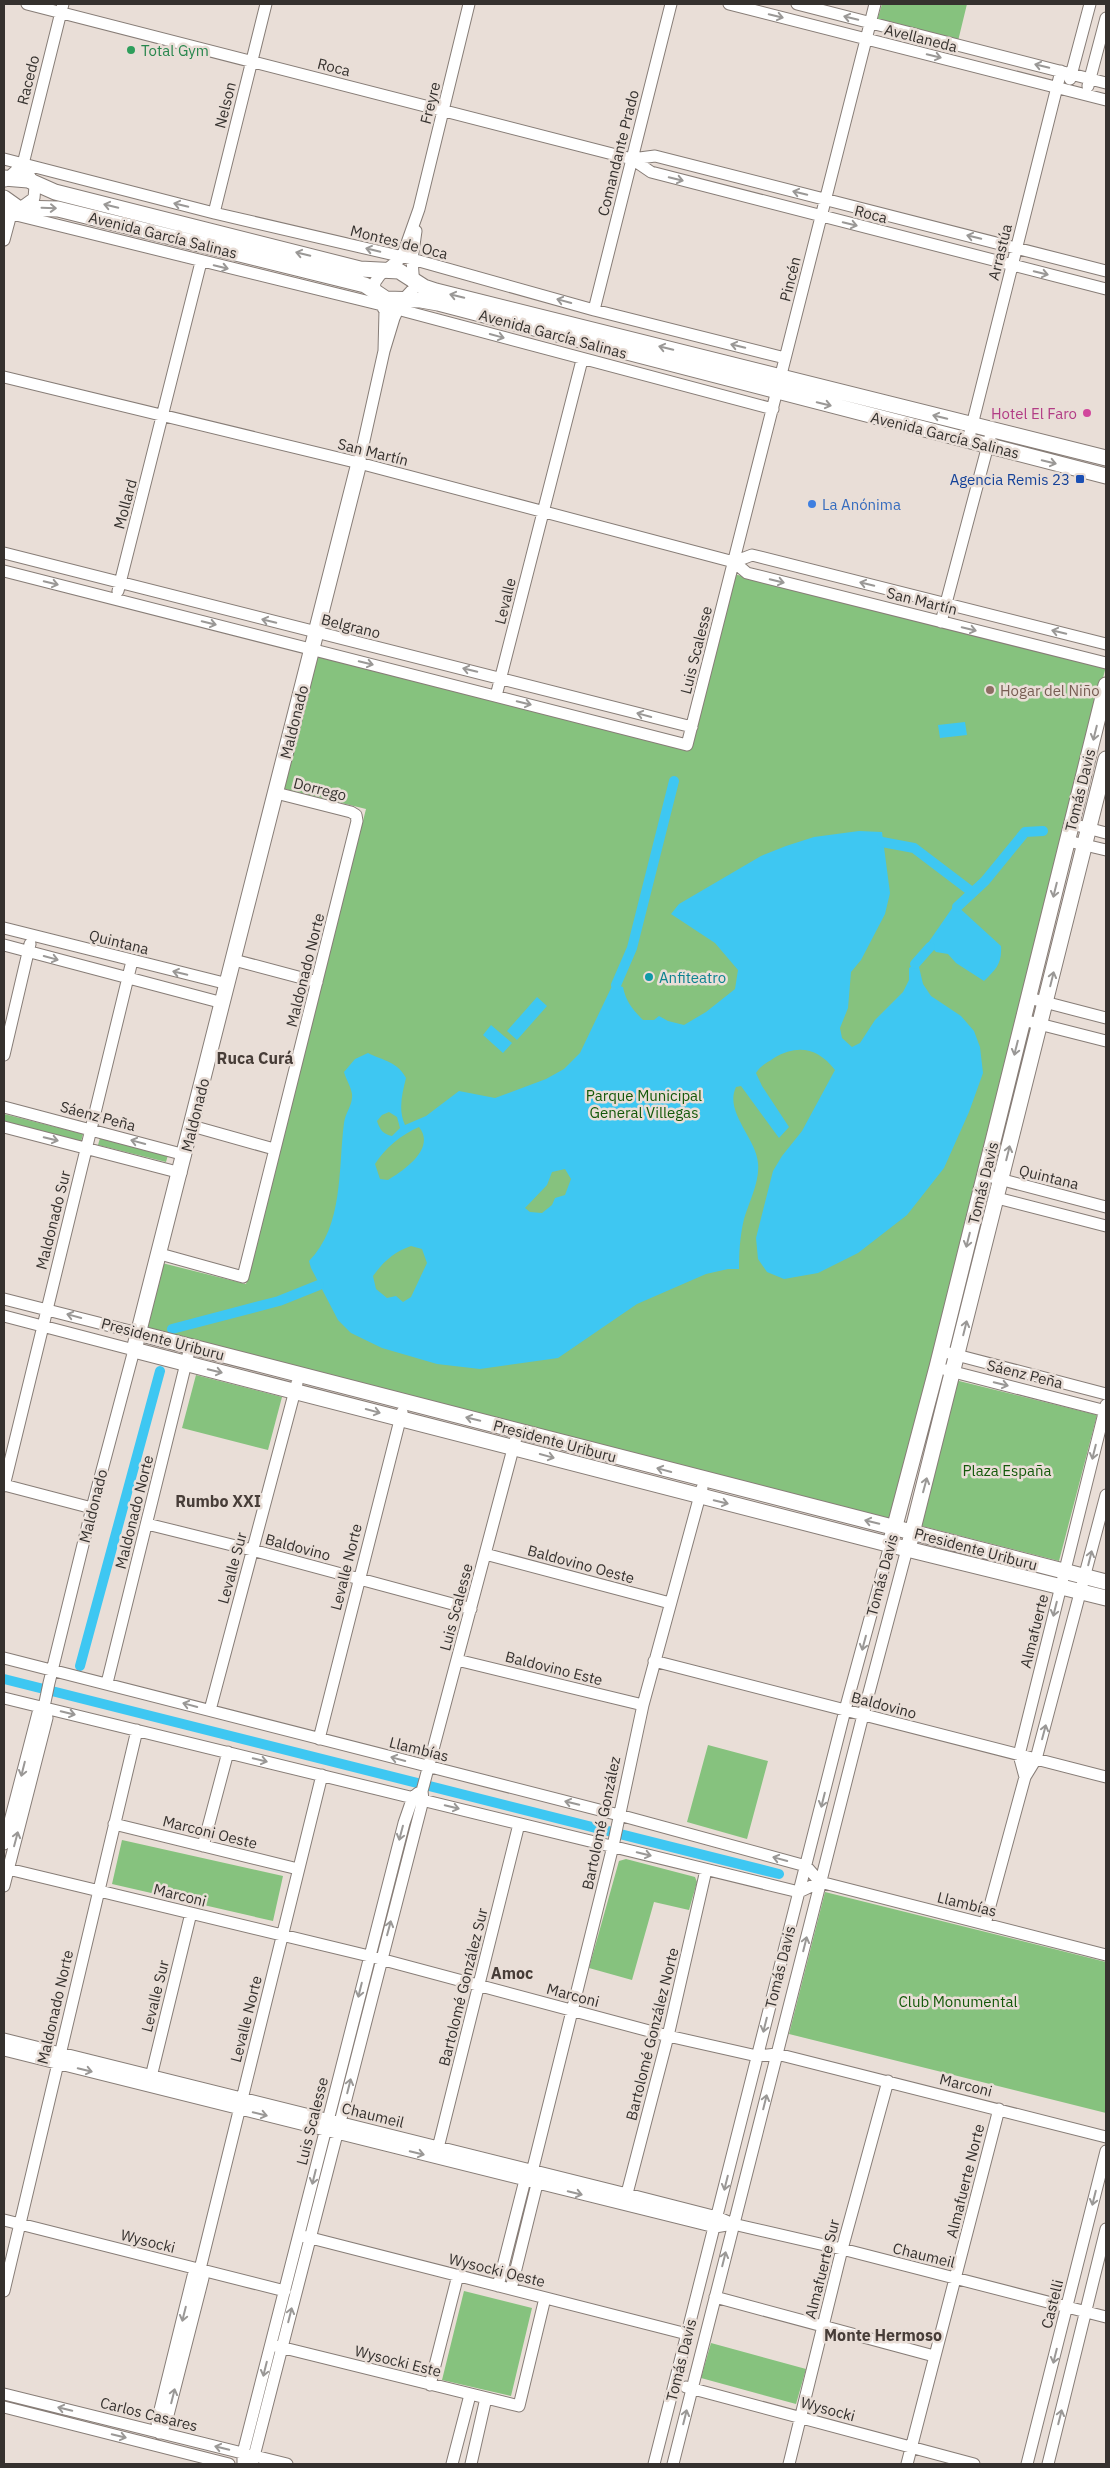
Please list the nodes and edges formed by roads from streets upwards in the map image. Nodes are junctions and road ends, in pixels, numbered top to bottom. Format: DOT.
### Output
graph roads {
  1 [pos="27,4"];
  2 [pos="266,4"];
  3 [pos="469,4"];
  4 [pos="671,4"];
  5 [pos="729,4"];
  6 [pos="797,4"];
  7 [pos="875,4"];
  8 [pos="1090,4"];
  9 [pos="62,8"];
  10 [pos="1106,18"];
  11 [pos="870,22"];
  12 [pos="866,39"];
  13 [pos="252,61"];
  14 [pos="1066,73"];
  15 [pos="1090,79"];
  16 [pos="1106,83"];
  17 [pos="1062,89"];
  18 [pos="1086,95"];
  19 [pos="1106,100"];
  20 [pos="443,110"];
  21 [pos="632,159"];
  22 [pos="4,160"];
  23 [pos="23,164"];
  24 [pos="5,180"];
  25 [pos="32,181"];
  26 [pos="4,199"];
  27 [pos="826,199"];
  28 [pos="12,211"];
  29 [pos="214,213"];
  30 [pos="821,216"];
  31 [pos="4,240"];
  32 [pos="1016,248"];
  33 [pos="407,258"];
  34 [pos="201,262"];
  35 [pos="1012,265"];
  36 [pos="386,270"];
  37 [pos="1106,271"];
  38 [pos="415,281"];
  39 [pos="374,289"];
  40 [pos="1106,289"];
  41 [pos="382,305"];
  42 [pos="399,305"];
  43 [pos="594,310"];
  44 [pos="384,351"];
  45 [pos="785,358"];
  46 [pos="582,360"];
  47 [pos="781,376"];
  48 [pos="4,377"];
  49 [pos="777,392"];
  50 [pos="772,409"];
  51 [pos="163,416"];
  52 [pos="972,425"];
  53 [pos="992,430"];
  54 [pos="968,441"];
  55 [pos="988,446"];
  56 [pos="1106,458"];
  57 [pos="359,463"];
  58 [pos="1106,476"];
  59 [pos="543,512"];
  60 [pos="4,554"];
  61 [pos="734,562"];
  62 [pos="4,572"];
  63 [pos="120,584"];
  64 [pos="115,600"];
  65 [pos="946,604"];
  66 [pos="942,622"];
  67 [pos="316,632"];
  68 [pos="1106,644"];
  69 [pos="312,649"];
  70 [pos="1106,663"];
  71 [pos="501,678"];
  72 [pos="1106,685"];
  73 [pos="496,696"];
  74 [pos="692,727"];
  75 [pos="1106,759"];
  76 [pos="276,793"];
  77 [pos="356,816"];
  78 [pos="1072,824"];
  79 [pos="1089,828"];
  80 [pos="1106,833"];
  81 [pos="1068,841"];
  82 [pos="1085,845"];
  83 [pos="1106,850"];
  84 [pos="4,928"];
  85 [pos="32,935"];
  86 [pos="4,945"];
  87 [pos="28,952"];
  88 [pos="234,960"];
  89 [pos="132,961"];
  90 [pos="128,978"];
  91 [pos="317,982"];
  92 [pos="228,984"];
  93 [pos="1028,998"];
  94 [pos="1046,1002"];
  95 [pos="223,1003"];
  96 [pos="1106,1018"];
  97 [pos="1023,1020"];
  98 [pos="1040,1024"];
  99 [pos="1106,1041"];
  100 [pos="4,1055"];
  101 [pos="4,1107"];
  102 [pos="192,1126"];
  103 [pos="4,1127"];
  104 [pos="90,1129"];
  105 [pos="85,1148"];
  106 [pos="274,1149"];
  107 [pos="185,1154"];
  108 [pos="180,1173"];
  109 [pos="984,1176"];
  110 [pos="1002,1180"];
  111 [pos="997,1198"];
  112 [pos="1106,1207"];
  113 [pos="1106,1226"];
  114 [pos="160,1254"];
  115 [pos="4,1299"];
  116 [pos="46,1309"];
  117 [pos="4,1316"];
  118 [pos="43,1326"];
  119 [pos="138,1333"];
  120 [pos="190,1347"];
  121 [pos="134,1350"];
  122 [pos="941,1351"];
  123 [pos="958,1356"];
  124 [pos="186,1364"];
  125 [pos="937,1367"];
  126 [pos="954,1372"];
  127 [pos="299,1374"];
  128 [pos="295,1390"];
  129 [pos="1106,1394"];
  130 [pos="404,1402"];
  131 [pos="1106,1408"];
  132 [pos="401,1418"];
  133 [pos="518,1430"];
  134 [pos="513,1448"];
  135 [pos="4,1486"];
  136 [pos="702,1489"];
  137 [pos="1106,1495"];
  138 [pos="92,1508"];
  139 [pos="147,1524"];
  140 [pos="895,1528"];
  141 [pos="912,1532"];
  142 [pos="890,1545"];
  143 [pos="907,1549"];
  144 [pos="252,1550"];
  145 [pos="485,1554"];
  146 [pos="1064,1572"];
  147 [pos="1086,1576"];
  148 [pos="358,1578"];
  149 [pos="1106,1582"];
  150 [pos="1061,1587"];
  151 [pos="1082,1592"];
  152 [pos="1106,1598"];
  153 [pos="670,1603"];
  154 [pos="471,1609"];
  155 [pos="4,1658"];
  156 [pos="457,1660"];
  157 [pos="654,1661"];
  158 [pos="52,1671"];
  159 [pos="107,1683"];
  160 [pos="4,1698"];
  161 [pos="45,1702"];
  162 [pos="642,1705"];
  163 [pos="210,1710"];
  164 [pos="846,1710"];
  165 [pos="863,1715"];
  166 [pos="137,1730"];
  167 [pos="319,1738"];
  168 [pos="228,1752"];
  169 [pos="1019,1755"];
  170 [pos="1036,1759"];
  171 [pos="428,1772"];
  172 [pos="322,1775"];
  173 [pos="1025,1777"];
  174 [pos="1106,1777"];
  175 [pos="419,1796"];
  176 [pos="618,1820"];
  177 [pos="114,1824"];
  178 [pos="519,1824"];
  179 [pos="614,1841"];
  180 [pos="4,1844"];
  181 [pos="203,1846"];
  182 [pos="806,1866"];
  183 [pos="6,1868"];
  184 [pos="298,1868"];
  185 [pos="706,1870"];
  186 [pos="820,1882"];
  187 [pos="4,1886"];
  188 [pos="99,1890"];
  189 [pos="799,1892"];
  190 [pos="191,1913"];
  191 [pos="985,1924"];
  192 [pos="282,1935"];
  193 [pos="1106,1955"];
  194 [pos="369,1956"];
  195 [pos="381,1959"];
  196 [pos="479,1984"];
  197 [pos="574,2011"];
  198 [pos="668,2036"];
  199 [pos="4,2039"];
  200 [pos="4,2050"];
  201 [pos="777,2054"];
  202 [pos="757,2056"];
  203 [pos="59,2057"];
  204 [pos="150,2081"];
  205 [pos="888,2081"];
  206 [pos="241,2103"];
  207 [pos="999,2109"];
  208 [pos="333,2126"];
  209 [pos="1106,2136"];
  210 [pos="1106,2151"];
  211 [pos="437,2152"];
  212 [pos="528,2176"];
  213 [pos="537,2184"];
  214 [pos="626,2200"];
  215 [pos="4,2220"];
  216 [pos="716,2222"];
  217 [pos="20,2224"];
  218 [pos="733,2224"];
  219 [pos="1106,2229"];
  220 [pos="304,2236"];
  221 [pos="842,2249"];
  222 [pos="200,2269"];
  223 [pos="458,2275"];
  224 [pos="955,2278"];
  225 [pos="498,2286"];
  226 [pos="511,2289"];
  227 [pos="4,2291"];
  228 [pos="285,2291"];
  229 [pos="715,2296"];
  230 [pos="545,2298"];
  231 [pos="1067,2307"];
  232 [pos="1086,2312"];
  233 [pos="1106,2317"];
  234 [pos="823,2326"];
  235 [pos="687,2334"];
  236 [pos="276,2346"];
  237 [pos="934,2356"];
  238 [pos="430,2385"];
  239 [pos="674,2385"];
  240 [pos="692,2388"];
  241 [pos="4,2394"];
  242 [pos="470,2395"];
  243 [pos="486,2398"];
  244 [pos="4,2407"];
  245 [pos="801,2417"];
  246 [pos="160,2433"];
  247 [pos="911,2447"];
  248 [pos="248,2459"];
  249 [pos="229,2464"];
  250 [pos="287,2464"];
  251 [pos="452,2464"];
  252 [pos="470,2464"];
  253 [pos="654,2464"];
  254 [pos="673,2464"];
  255 [pos="789,2464"];
  256 [pos="907,2464"];
  257 [pos="974,2464"];
  258 [pos="1027,2464"];
  259 [pos="1048,2464"];
  1 -- 9 [label="street, Roca"];
  2 -- 13 [label="street, Nelson"];
  3 -- 20 [label="street, Freyre"];
  4 -- 21 [label="street, Comandante Prado"];
  5 -- 12 [label="street, Avellaneda, one-way"];
  11 -- 6 [label="street, Avellaneda, one-way"];
  7 -- 11 [label="street, Pincén"];
  8 -- 14 [label="street, Arrastúa"];
  9 -- 13 [label="street, Roca"];
  9 -- 23 [label="street, Racedo"];
  10 -- 15 [label="street"];
  11 -- 12 [label="street, Pincén"];
  14 -- 11 [label="street, Avellaneda, one-way"];
  12 -- 17 [label="street, Avellaneda, one-way"];
  12 -- 27 [label="street, Pincén"];
  13 -- 20 [label="street, Roca"];
  13 -- 29 [label="street, Nelson"];
  14 -- 15 [label="street, Avellaneda"];
  14 -- 17 [label="street, Arrastúa"];
  15 -- 16 [label="street, Avellaneda"];
  15 -- 18 [label="street"];
  17 -- 18 [label="street, Avellaneda"];
  17 -- 32 [label="street, Arrastúa"];
  18 -- 19 [label="street, Avellaneda"];
  20 -- 21 [label="street, Roca"];
  20 -- 33 [label="street, Freyre"];
  27 -- 21 [label="street, Roca, one-way"];
  21 -- 30 [label="street, Roca, one-way"];
  21 -- 43 [label="street, Comandante Prado"];
  22 -- 23 [label="street, Montes de Oca"];
  23 -- 24 [label="street"];
  23 -- 25 [label="street"];
  29 -- 23 [label="street, Montes de Oca, one-way"];
  24 -- 25 [label="street, Avenida García Salinas"];
  25 -- 28 [label="street"];
  36 -- 25 [label="street, Avenida García Salinas, one-way"];
  26 -- 28 [label="street, Avenida García Salinas"];
  27 -- 30 [label="street, Pincén"];
  32 -- 27 [label="street, Roca, one-way"];
  28 -- 31 [label="street"];
  28 -- 34 [label="street"];
  28 -- 39 [label="street, Avenida García Salinas, one-way"];
  33 -- 29 [label="street, Montes de Oca, one-way"];
  30 -- 35 [label="street, Roca, one-way"];
  30 -- 45 [label="street, Pincén"];
  32 -- 35 [label="street, Arrastúa"];
  32 -- 37 [label="street, Roca"];
  33 -- 36 [label="street"];
  33 -- 38 [label="street, Freyre"];
  43 -- 33 [label="street, Montes de Oca, one-way"];
  34 -- 41 [label="street, one-way"];
  34 -- 51 [label="street"];
  35 -- 40 [label="street, Roca, one-way"];
  35 -- 52 [label="street, Arrastúa"];
  36 -- 38 [label="street, Avenida García Salinas"];
  36 -- 39 [label="street"];
  38 -- 42 [label="street"];
  47 -- 38 [label="street, Avenida García Salinas, one-way"];
  39 -- 41 [label="street"];
  39 -- 42 [label="street, Avenida García Salinas"];
  41 -- 42 [label="street"];
  41 -- 44 [label="street"];
  42 -- 44 [label="street"];
  42 -- 46 [label="street, one-way"];
  42 -- 49 [label="street, Avenida García Salinas"];
  45 -- 43 [label="street, Montes de Oca, one-way"];
  44 -- 57 [label="street"];
  45 -- 47 [label="street, Pincén"];
  46 -- 50 [label="street"];
  46 -- 59 [label="street"];
  47 -- 49 [label="street, Pincén"];
  52 -- 47 [label="street, Avenida García Salinas, one-way"];
  48 -- 51 [label="street, San Martín"];
  49 -- 50 [label="street, Pincén"];
  49 -- 54 [label="street, Avenida García Salinas, one-way"];
  50 -- 61 [label="street, Pincén"];
  51 -- 57 [label="street, San Martín"];
  51 -- 63 [label="street, Mollard"];
  52 -- 53 [label="street, Avenida García Salinas"];
  52 -- 54 [label="street, Arrastúa"];
  53 -- 55 [label="street"];
  53 -- 56 [label="street, Avenida García Salinas"];
  54 -- 55 [label="street, Avenida García Salinas"];
  55 -- 58 [label="street, Avenida García Salinas, one-way"];
  55 -- 65 [label="street"];
  57 -- 59 [label="street, San Martín"];
  57 -- 67 [label="street, Maldonado"];
  59 -- 61 [label="street, San Martín"];
  59 -- 71 [label="street, Levalle"];
  60 -- 63 [label="street, Belgrano"];
  65 -- 61 [label="street, San Martín, one-way"];
  61 -- 66 [label="street, San Martín, one-way"];
  61 -- 74 [label="street, Luis Scalesse"];
  62 -- 64 [label="street, one-way"];
  63 -- 64 [label="street, Mollard"];
  67 -- 63 [label="street, Belgrano, one-way"];
  64 -- 69 [label="street, one-way"];
  65 -- 66 [label="street"];
  68 -- 65 [label="street, San Martín, one-way"];
  66 -- 70 [label="street, San Martín, one-way"];
  67 -- 69 [label="street, Maldonado"];
  71 -- 67 [label="street, Belgrano, one-way"];
  69 -- 73 [label="street, one-way"];
  69 -- 76 [label="street, Maldonado"];
  71 -- 73 [label="street, Levalle"];
  74 -- 71 [label="street, Belgrano, one-way"];
  72 -- 78 [label="street, Tomás Davis, one-way"];
  73 -- 74 [label="street, Luis Scalesse, one-way"];
  75 -- 79 [label="street, Tomás Davis"];
  76 -- 77 [label="street, Dorrego"];
  76 -- 88 [label="street, Maldonado"];
  77 -- 91 [label="street, Maldonado Norte"];
  78 -- 79 [label="street"];
  78 -- 81 [label="street, Tomás Davis"];
  79 -- 80 [label="street"];
  79 -- 82 [label="street, Tomás Davis"];
  81 -- 82 [label="street"];
  81 -- 93 [label="street, Tomás Davis, one-way"];
  82 -- 83 [label="street"];
  94 -- 82 [label="street, Tomás Davis, one-way"];
  84 -- 85 [label="street, Quintana"];
  85 -- 87 [label="street"];
  85 -- 89 [label="street, Quintana"];
  86 -- 87 [label="street"];
  87 -- 90 [label="street, one-way"];
  87 -- 100 [label="street"];
  88 -- 91 [label="street"];
  88 -- 92 [label="street, Maldonado"];
  89 -- 90 [label="street, Maldonado Sur"];
  92 -- 89 [label="street, Quintana, one-way"];
  90 -- 95 [label="street"];
  90 -- 104 [label="street, Maldonado Sur"];
  91 -- 106 [label="street, Maldonado Norte"];
  92 -- 95 [label="street, Maldonado"];
  93 -- 94 [label="street"];
  93 -- 97 [label="street, Tomás Davis"];
  94 -- 96 [label="street"];
  94 -- 98 [label="street, Tomás Davis"];
  95 -- 102 [label="street, Maldonado"];
  97 -- 98 [label="street"];
  97 -- 109 [label="street, Tomás Davis, one-way"];
  98 -- 99 [label="street"];
  110 -- 98 [label="street, Tomás Davis, one-way"];
  101 -- 104 [label="street, Sáenz Peña"];
  102 -- 106 [label="street"];
  102 -- 107 [label="street, Maldonado"];
  103 -- 105 [label="street, one-way"];
  104 -- 105 [label="street, Maldonado Sur"];
  107 -- 104 [label="street, Sáenz Peña, one-way"];
  105 -- 108 [label="street"];
  105 -- 116 [label="street, Maldonado Sur"];
  106 -- 114 [label="street, Maldonado Norte"];
  107 -- 108 [label="street, Maldonado"];
  108 -- 114 [label="street, Maldonado"];
  109 -- 110 [label="street, Quintana"];
  109 -- 122 [label="street, Tomás Davis, one-way"];
  110 -- 111 [label="street, Tomás Davis"];
  110 -- 112 [label="street, Quintana"];
  111 -- 113 [label="street"];
  123 -- 111 [label="street, Tomás Davis, one-way"];
  114 -- 119 [label="street, Maldonado"];
  115 -- 116 [label="street, Presidente Uriburu"];
  116 -- 118 [label="street, Maldonado Sur"];
  119 -- 116 [label="street, Presidente Uriburu, one-way"];
  117 -- 118 [label="street, Presidente Uriburu"];
  118 -- 121 [label="street, Presidente Uriburu"];
  118 -- 135 [label="street, Maldonado Sur"];
  119 -- 120 [label="street, Presidente Uriburu"];
  119 -- 121 [label="street, Maldonado"];
  120 -- 124 [label="street, Maldonado Norte"];
  120 -- 127 [label="street, Presidente Uriburu"];
  121 -- 124 [label="street, Presidente Uriburu"];
  121 -- 138 [label="street, Maldonado"];
  122 -- 123 [label="street, Sáenz Peña"];
  122 -- 125 [label="street, Tomás Davis"];
  123 -- 126 [label="street, Tomás Davis"];
  123 -- 129 [label="street, Sáenz Peña"];
  124 -- 128 [label="street, Presidente Uriburu, one-way"];
  124 -- 139 [label="street, Maldonado Norte"];
  125 -- 126 [label="street, Sáenz Peña"];
  125 -- 140 [label="street, Tomás Davis"];
  126 -- 131 [label="street, Sáenz Peña, one-way"];
  141 -- 126 [label="street, Tomás Davis, one-way"];
  127 -- 128 [label="street, Levalle Sur"];
  127 -- 130 [label="street, Presidente Uriburu"];
  128 -- 132 [label="street, Presidente Uriburu, one-way"];
  128 -- 144 [label="street, Levalle Sur"];
  130 -- 132 [label="street, Levalle Norte"];
  133 -- 130 [label="street, Presidente Uriburu, one-way"];
  131 -- 146 [label="street, Almafuerte, one-way"];
  132 -- 134 [label="street, Presidente Uriburu"];
  132 -- 148 [label="street, Levalle Norte"];
  133 -- 134 [label="street, Luis Scalesse"];
  136 -- 133 [label="street, Presidente Uriburu, one-way"];
  134 -- 136 [label="street, Presidente Uriburu, one-way"];
  134 -- 145 [label="street, Luis Scalesse"];
  135 -- 138 [label="street"];
  140 -- 136 [label="street, Presidente Uriburu, one-way"];
  136 -- 142 [label="street, Presidente Uriburu, one-way"];
  136 -- 153 [label="street, Bartolomé González"];
  147 -- 137 [label="street, one-way"];
  138 -- 158 [label="street, Maldonado"];
  139 -- 144 [label="street, Baldovino"];
  139 -- 159 [label="street, Maldonado Norte"];
  140 -- 141 [label="street, Presidente Uriburu"];
  140 -- 142 [label="street, Tomás Davis"];
  141 -- 143 [label="street, Tomás Davis"];
  141 -- 146 [label="street, Presidente Uriburu"];
  142 -- 143 [label="street, Presidente Uriburu"];
  142 -- 164 [label="street, Tomás Davis, one-way"];
  143 -- 150 [label="street, Presidente Uriburu"];
  143 -- 165 [label="street, Tomás Davis"];
  144 -- 148 [label="street, Baldovino"];
  144 -- 163 [label="street, Levalle Sur"];
  145 -- 153 [label="street, Baldovino Oeste"];
  145 -- 154 [label="street, Luis Scalesse"];
  146 -- 147 [label="street, Presidente Uriburu"];
  146 -- 150 [label="street, Almafuerte"];
  147 -- 149 [label="street, Presidente Uriburu"];
  147 -- 151 [label="street"];
  148 -- 154 [label="street, Baldovino"];
  148 -- 167 [label="street, Levalle Norte"];
  150 -- 151 [label="street, Presidente Uriburu"];
  150 -- 169 [label="street, Almafuerte, one-way"];
  151 -- 152 [label="street, Presidente Uriburu"];
  170 -- 151 [label="street, one-way"];
  153 -- 157 [label="street, Bartolomé González"];
  154 -- 156 [label="street, Luis Scalesse"];
  155 -- 158 [label="street, Llambías"];
  156 -- 162 [label="street, Baldovino Este"];
  156 -- 171 [label="street, Luis Scalesse"];
  157 -- 162 [label="street, Bartolomé González"];
  157 -- 164 [label="street, Baldovino"];
  158 -- 159 [label="street, Llambías"];
  158 -- 161 [label="street, Maldonado"];
  163 -- 159 [label="street, Llambías, one-way"];
  160 -- 161 [label="street"];
  161 -- 166 [label="street, one-way"];
  161 -- 180 [label="street, Maldonado, one-way"];
  183 -- 161 [label="street, Maldonado, one-way"];
  162 -- 176 [label="street, Bartolomé González"];
  163 -- 167 [label="street, Llambías"];
  164 -- 165 [label="street, Baldovino"];
  164 -- 182 [label="street, Tomás Davis, one-way"];
  165 -- 169 [label="street, Baldovino"];
  165 -- 186 [label="street, Tomás Davis"];
  166 -- 168 [label="street"];
  166 -- 177 [label="street, Maldonado Norte"];
  171 -- 167 [label="street, Llambías, one-way"];
  168 -- 172 [label="street, one-way"];
  168 -- 181 [label="street"];
  169 -- 170 [label="street, Baldovino"];
  169 -- 173 [label="street, Almafuerte"];
  170 -- 173 [label="street"];
  170 -- 174 [label="street, Baldovino"];
  171 -- 175 [label="street, Luis Scalesse"];
  176 -- 171 [label="street, Llambías, one-way"];
  172 -- 175 [label="street"];
  172 -- 184 [label="street, Levalle Norte"];
  173 -- 191 [label="street"];
  175 -- 178 [label="street, one-way"];
  175 -- 194 [label="street, Luis Scalesse, one-way"];
  195 -- 175 [label="street, Luis Scalesse, one-way"];
  176 -- 179 [label="street, Bartolomé González"];
  182 -- 176 [label="street, Llambías, one-way"];
  177 -- 181 [label="street, Marconi Oeste"];
  177 -- 188 [label="street, Maldonado Norte"];
  178 -- 179 [label="street"];
  178 -- 196 [label="street, Bartolomé González Sur"];
  179 -- 185 [label="street, one-way"];
  179 -- 197 [label="street, Bartolomé González"];
  181 -- 184 [label="street, Marconi Oeste"];
  182 -- 186 [label="street"];
  182 -- 189 [label="street, Tomás Davis"];
  183 -- 187 [label="street, Maldonado"];
  183 -- 188 [label="street, Marconi"];
  184 -- 192 [label="street, Levalle Norte"];
  185 -- 189 [label="street"];
  185 -- 198 [label="street, Bartolomé González Norte"];
  186 -- 189 [label="street"];
  186 -- 191 [label="street, Llambías"];
  201 -- 186 [label="street, Tomás Davis, one-way"];
  188 -- 190 [label="street, Marconi"];
  188 -- 203 [label="street, Maldonado Norte"];
  189 -- 202 [label="street, Tomás Davis, one-way"];
  190 -- 192 [label="street, Marconi"];
  190 -- 204 [label="street, Levalle Sur"];
  191 -- 193 [label="street, Llambías"];
  192 -- 194 [label="street, Marconi"];
  192 -- 206 [label="street, Levalle Norte"];
  194 -- 195 [label="street, Marconi"];
  194 -- 208 [label="street, Luis Scalesse, one-way"];
  195 -- 196 [label="street, Marconi"];
  208 -- 195 [label="street, Luis Scalesse, one-way"];
  196 -- 197 [label="street, Marconi"];
  196 -- 211 [label="street, Bartolomé González Sur"];
  197 -- 198 [label="street, Marconi"];
  197 -- 212 [label="street, Bartolomé González"];
  198 -- 202 [label="street, Marconi"];
  198 -- 214 [label="street, Bartolomé González Norte"];
  199 -- 203 [label="street, Chaumeil"];
  200 -- 203 [label="street, Chaumeil"];
  201 -- 202 [label="street, Marconi"];
  201 -- 205 [label="street, Marconi"];
  218 -- 201 [label="street, Tomás Davis, one-way"];
  202 -- 216 [label="street, Tomás Davis, one-way"];
  203 -- 204 [label="street, Chaumeil"];
  203 -- 217 [label="street, Maldonado Norte"];
  204 -- 206 [label="street, Chaumeil"];
  205 -- 207 [label="street, Marconi"];
  205 -- 221 [label="street, Almafuerte Sur"];
  206 -- 208 [label="street, Chaumeil"];
  206 -- 222 [label="street, Levalle Norte"];
  207 -- 209 [label="street, Marconi"];
  207 -- 224 [label="street, Almafuerte Norte"];
  208 -- 211 [label="street, Chaumeil"];
  208 -- 220 [label="street, Luis Scalesse"];
  210 -- 231 [label="street, Castelli, one-way"];
  211 -- 212 [label="street, Chaumeil"];
  212 -- 213 [label="street, Chaumeil"];
  212 -- 214 [label="street, Chaumeil"];
  212 -- 225 [label="street, Bartolomé González"];
  213 -- 214 [label="street, Chaumeil, one-way"];
  213 -- 226 [label="street"];
  214 -- 216 [label="street, Chaumeil"];
  215 -- 217 [label="street, Wysocki"];
  216 -- 218 [label="street, Chaumeil"];
  216 -- 235 [label="street, Tomás Davis"];
  217 -- 222 [label="street, Wysocki"];
  217 -- 227 [label="street, Maldonado Norte"];
  218 -- 221 [label="street, Chaumeil"];
  229 -- 218 [label="street, Tomás Davis, one-way"];
  219 -- 232 [label="street"];
  220 -- 223 [label="street, Wysocki Oeste"];
  220 -- 228 [label="street, Luis Scalesse"];
  236 -- 220 [label="street, Luis Scalesse, one-way"];
  221 -- 224 [label="street, Chaumeil"];
  221 -- 234 [label="street, Almafuerte Sur"];
  222 -- 228 [label="street, Wysocki"];
  222 -- 246 [label="street, Levalle Norte"];
  223 -- 225 [label="street, Wysocki Oeste"];
  223 -- 238 [label="street"];
  224 -- 231 [label="street, Chaumeil"];
  224 -- 237 [label="street, Almafuerte Norte"];
  225 -- 226 [label="street, Wysocki Oeste"];
  226 -- 230 [label="street, Wysocki Oeste"];
  228 -- 236 [label="street, Luis Scalesse"];
  229 -- 234 [label="street"];
  229 -- 240 [label="street, Tomás Davis"];
  230 -- 235 [label="street, Wysocki Oeste"];
  230 -- 243 [label="street, Wysocki Este"];
  231 -- 232 [label="street, Chaumeil"];
  231 -- 258 [label="street, Castelli, one-way"];
  232 -- 233 [label="street, Chaumeil"];
  259 -- 232 [label="street, one-way"];
  234 -- 237 [label="street"];
  234 -- 245 [label="street, Almafuerte Sur"];
  235 -- 239 [label="street, Tomás Davis"];
  236 -- 238 [label="street, Wysocki Este"];
  236 -- 248 [label="street, Luis Scalesse"];
  237 -- 247 [label="street, Almafuerte Norte"];
  238 -- 242 [label="street, Wysocki Este"];
  239 -- 240 [label="street, Wysocki"];
  239 -- 253 [label="street, Tomás Davis"];
  240 -- 245 [label="street, Wysocki"];
  254 -- 240 [label="street, Tomás Davis, one-way"];
  246 -- 241 [label="street, Carlos Casares, one-way"];
  242 -- 243 [label="street, Wysocki Este"];
  242 -- 251 [label="street"];
  243 -- 252 [label="street"];
  244 -- 249 [label="street, Carlos Casares, one-way"];
  245 -- 247 [label="street, Wysocki"];
  245 -- 255 [label="street, Almafuerte Sur"];
  248 -- 246 [label="street, Carlos Casares, one-way"];
  247 -- 256 [label="street, Almafuerte Norte"];
  247 -- 257 [label="street, Wysocki"];
  248 -- 250 [label="street, Carlos Casares"];
}
